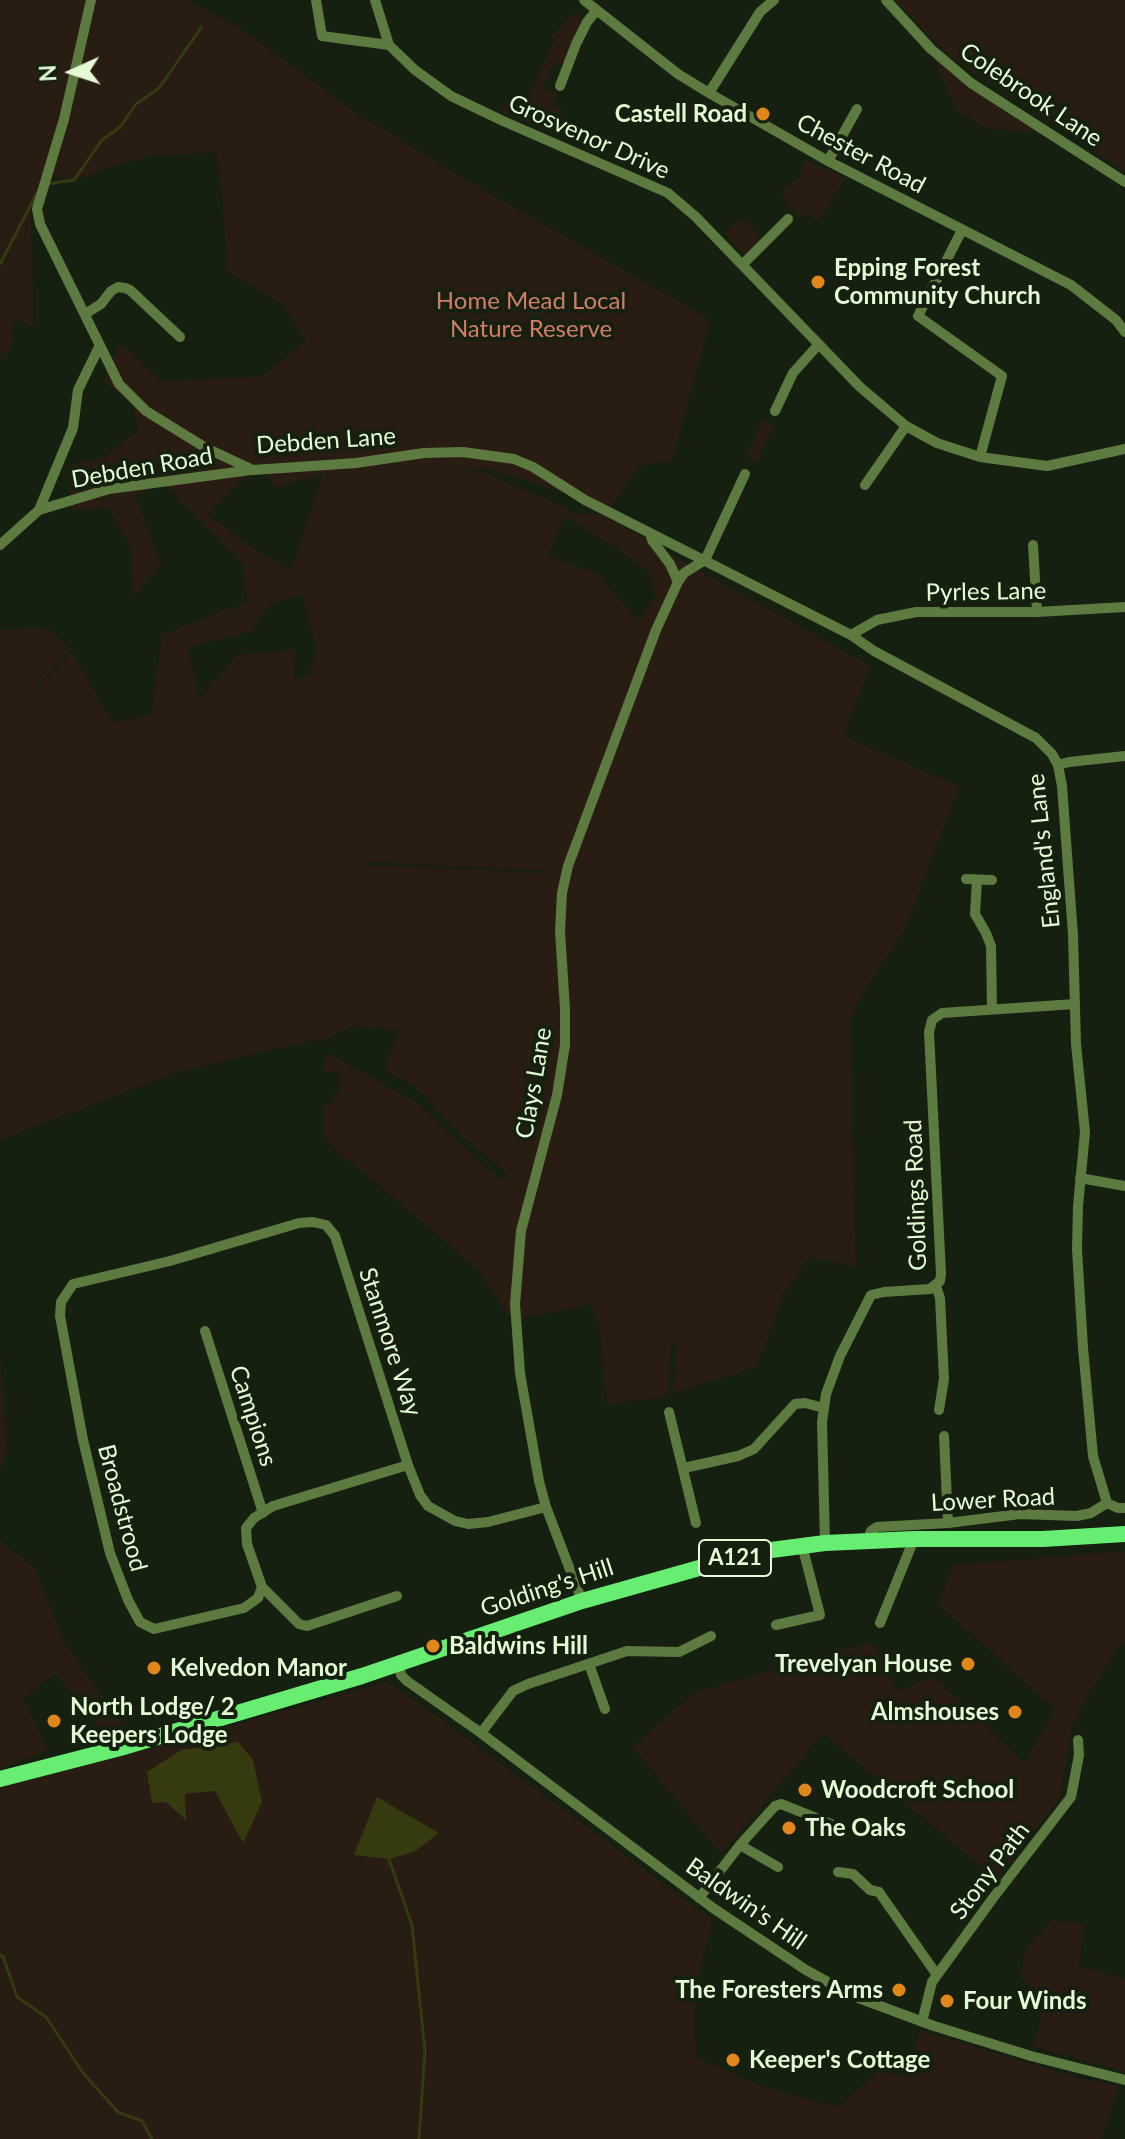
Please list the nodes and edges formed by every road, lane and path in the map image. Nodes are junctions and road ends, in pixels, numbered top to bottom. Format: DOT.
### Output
graph roads {
  1 [pos="91,0"];
  2 [pos="316,0"];
  3 [pos="375,0"];
  4 [pos="584,0"];
  5 [pos="774,0"];
  6 [pos="886,0"];
  7 [pos="596,11"];
  8 [pos="389,45"];
  9 [pos="560,86"];
  10 [pos="709,93"];
  11 [pos="857,109"];
  12 [pos="828,161"];
  13 [pos="1125,182"];
  14 [pos="788,219"];
  15 [pos="962,230"];
  16 [pos="743,264"];
  17 [pos="85,314"];
  18 [pos="1125,332"];
  19 [pos="180,337"];
  20 [pos="819,344"];
  21 [pos="99,347"];
  22 [pos="775,411"];
  23 [pos="906,426"];
  24 [pos="1125,449"];
  25 [pos="980,457"];
  26 [pos="253,470"];
  27 [pos="745,474"];
  28 [pos="865,485"];
  29 [pos="39,510"];
  30 [pos="650,533"];
  31 [pos="0,545"];
  32 [pos="1033,545"];
  33 [pos="705,560"];
  34 [pos="678,582"];
  35 [pos="1125,607"];
  36 [pos="1037,612"];
  37 [pos="851,635"];
  38 [pos="1125,756"];
  39 [pos="1058,765"];
  40 [pos="992,880"];
  41 [pos="1075,1004"];
  42 [pos="992,1009"];
  43 [pos="1080,1178"];
  44 [pos="1125,1186"];
  45 [pos="170,1261"];
  46 [pos="936,1286"];
  47 [pos="205,1331"];
  48 [pos="824,1408"];
  49 [pos="939,1410"];
  50 [pos="669,1412"];
  51 [pos="944,1436"];
  52 [pos="408,1465"];
  53 [pos="684,1468"];
  54 [pos="1107,1503"];
  55 [pos="546,1507"];
  56 [pos="1125,1508"];
  57 [pos="263,1513"];
  58 [pos="696,1523"];
  59 [pos="948,1523"];
  60 [pos="1125,1534"];
  61 [pos="914,1539"];
  62 [pos="867,1541"];
  63 [pos="825,1543"];
  64 [pos="802,1545"];
  65 [pos="262,1587"];
  66 [pos="397,1596"];
  67 [pos="582,1601"];
  68 [pos="880,1623"];
  69 [pos="776,1625"];
  70 [pos="711,1636"];
  71 [pos="399,1663"];
  72 [pos="589,1664"];
  73 [pos="605,1709"];
  74 [pos="481,1733"];
  75 [pos="1078,1740"];
  76 [pos="0,1779"];
  77 [pos="831,1824"];
  78 [pos="740,1845"];
  79 [pos="778,1867"];
  80 [pos="838,1872"];
  81 [pos="699,1898"];
  82 [pos="937,1975"];
  83 [pos="922,2022"];
  84 [pos="1125,2080"];
  1 -- 17 [label="street, Debden Lane"];
  2 -- 8 [label="street"];
  3 -- 8 [label="street, Grosvenor Drive"];
  4 -- 7 [label="street, Chester Road"];
  5 -- 10 [label="street"];
  6 -- 13 [label="street, Colebrook Lane"];
  7 -- 9 [label="street"];
  7 -- 10 [label="street, Chester Road"];
  8 -- 16 [label="street, Grosvenor Drive"];
  10 -- 12 [label="street, Chester Road"];
  11 -- 12 [label="street"];
  12 -- 15 [label="street, Chester Road"];
  14 -- 16 [label="street"];
  15 -- 18 [label="street, Chester Road"];
  15 -- 25 [label="street"];
  16 -- 20 [label="street, Grosvenor Drive"];
  17 -- 19 [label="street"];
  17 -- 21 [label="street, Debden Lane"];
  20 -- 22 [label="street"];
  20 -- 23 [label="street, Grosvenor Drive"];
  21 -- 26 [label="street, Debden Lane"];
  21 -- 29 [label="street, Debden Road"];
  23 -- 25 [label="street, Grosvenor Drive"];
  23 -- 28 [label="street"];
  24 -- 25 [label="street, Grosvenor Drive"];
  26 -- 29 [label="street, Debden Road"];
  26 -- 30 [label="street, Debden Lane"];
  27 -- 33 [label="street"];
  29 -- 31 [label="street, Debden Road"];
  30 -- 33 [label="street, Debden Lane"];
  30 -- 34 [label="street"];
  32 -- 36 [label="street"];
  33 -- 34 [label="street, Clays Lane"];
  33 -- 37 [label="street, England's Lane"];
  34 -- 55 [label="street, Clays Lane"];
  35 -- 36 [label="street, Pyrles Lane"];
  36 -- 37 [label="street, Pyrles Lane"];
  37 -- 39 [label="street, England's Lane"];
  38 -- 39 [label="street"];
  39 -- 41 [label="street, England's Lane"];
  40 -- 42 [label="street"];
  41 -- 42 [label="street, Goldings Road"];
  41 -- 43 [label="street, England's Lane"];
  42 -- 46 [label="street, Goldings Road"];
  43 -- 44 [label="street"];
  43 -- 54 [label="street, England's Lane"];
  45 -- 52 [label="street, Stanmore Way"];
  45 -- 65 [label="street, Broadstrood"];
  46 -- 48 [label="street, Goldings Road"];
  46 -- 49 [label="street"];
  47 -- 57 [label="street, Campions"];
  48 -- 53 [label="street"];
  48 -- 63 [label="street, Goldings Road"];
  50 -- 53 [label="street"];
  51 -- 59 [label="street"];
  52 -- 55 [label="street, Stanmore Way"];
  52 -- 57 [label="street"];
  53 -- 58 [label="street"];
  54 -- 56 [label="street"];
  54 -- 59 [label="street, Lower Road"];
  55 -- 67 [label="street, Clays Lane"];
  57 -- 65 [label="street"];
  59 -- 62 [label="street, Lower Road"];
  60 -- 61 [label="main road, Golding's Hill / A121"];
  61 -- 62 [label="main road, Golding's Hill / A121"];
  61 -- 68 [label="street"];
  62 -- 63 [label="main road, Golding's Hill / A121"];
  63 -- 64 [label="main road, Golding's Hill / A121"];
  64 -- 67 [label="main road, Golding's Hill / A121"];
  64 -- 69 [label="street"];
  65 -- 66 [label="street"];
  67 -- 71 [label="main road, Golding's Hill / A121"];
  70 -- 72 [label="street"];
  71 -- 74 [label="street, Baldwin's Hill"];
  71 -- 76 [label="main road, Golding's Hill / A121"];
  72 -- 73 [label="street"];
  72 -- 74 [label="street"];
  74 -- 81 [label="street, Baldwin's Hill"];
  75 -- 82 [label="street, Stony Path"];
  77 -- 78 [label="street"];
  78 -- 79 [label="street"];
  78 -- 81 [label="street"];
  80 -- 82 [label="street"];
  81 -- 83 [label="street, Baldwin's Hill"];
  82 -- 83 [label="street, Stony Path"];
  83 -- 84 [label="street, Baldwin's Hill"];
}
